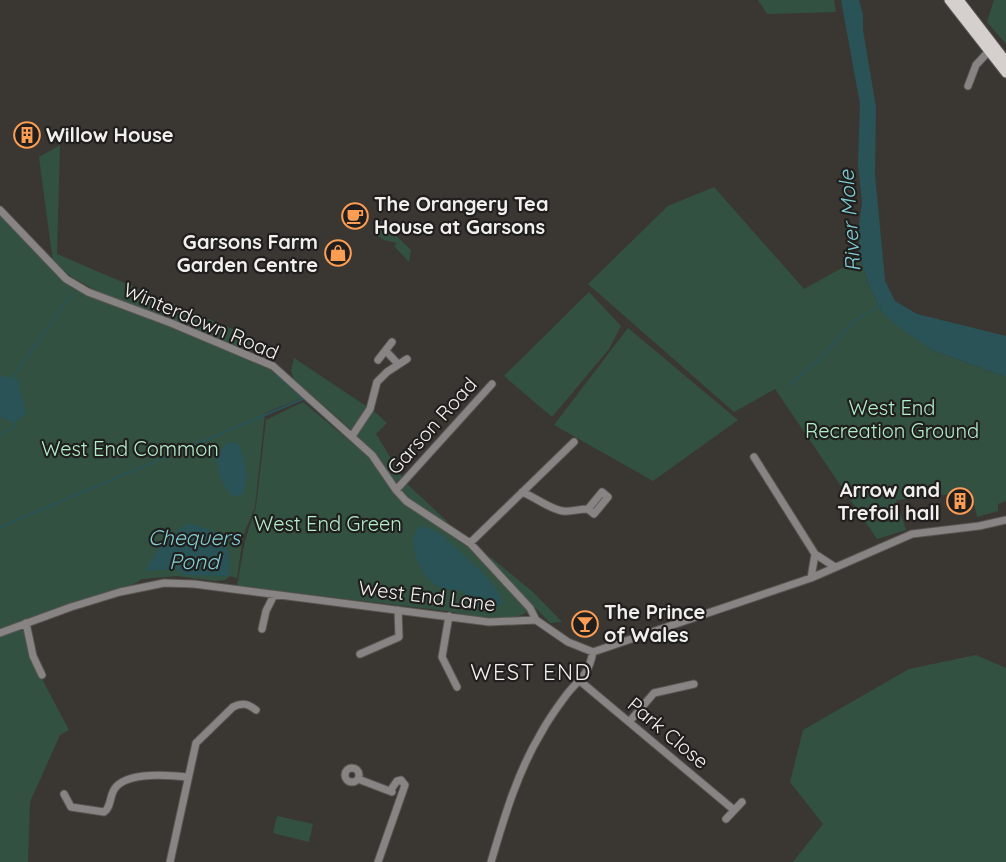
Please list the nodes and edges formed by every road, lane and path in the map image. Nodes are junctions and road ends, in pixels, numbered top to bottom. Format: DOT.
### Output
graph roads {
  1 [pos="949,0"];
  2 [pos="959,0"];
  3 [pos="989,51"];
  4 [pos="1006,61"];
  5 [pos="1006,73"];
  6 [pos="968,86"];
  7 [pos="0,210"];
  8 [pos="392,342"];
  9 [pos="386,351"];
  10 [pos="407,359"];
  11 [pos="378,360"];
  12 [pos="398,364"];
  13 [pos="492,384"];
  14 [pos="352,436"];
  15 [pos="574,442"];
  16 [pos="754,457"];
  17 [pos="396,490"];
  18 [pos="522,492"];
  19 [pos="588,509"];
  20 [pos="1006,520"];
  21 [pos="470,543"];
  22 [pos="815,554"];
  23 [pos="835,567"];
  24 [pos="811,578"];
  25 [pos="274,595"];
  26 [pos="398,610"];
  27 [pos="449,616"];
  28 [pos="536,620"];
  29 [pos="26,623"];
  30 [pos="262,629"];
  31 [pos="0,633"];
  32 [pos="593,652"];
  33 [pos="360,654"];
  34 [pos="42,675"];
  35 [pos="580,681"];
  36 [pos="694,684"];
  37 [pos="457,687"];
  38 [pos="256,710"];
  39 [pos="630,722"];
  40 [pos="187,777"];
  41 [pos="358,778"];
  42 [pos="390,791"];
  43 [pos="64,794"];
  44 [pos="399,798"];
  45 [pos="742,802"];
  46 [pos="734,810"];
  47 [pos="726,819"];
  48 [pos="170,862"];
  49 [pos="378,862"];
  50 [pos="491,862"];
  1 -- 3 [label="main road"];
  2 -- 4 [label="main road"];
  3 -- 5 [label="main road"];
  3 -- 6 [label="street"];
  7 -- 14 [label="street, Winterdown Road"];
  8 -- 9 [label="street"];
  9 -- 11 [label="street"];
  9 -- 12 [label="street"];
  10 -- 12 [label="street"];
  12 -- 14 [label="street"];
  13 -- 17 [label="street, Garson Road"];
  14 -- 17 [label="street, Winterdown Road"];
  15 -- 18 [label="street"];
  16 -- 22 [label="street"];
  17 -- 21 [label="street, Winterdown Road"];
  18 -- 19 [label="street"];
  18 -- 21 [label="street"];
  20 -- 23 [label="street"];
  21 -- 28 [label="street, Winterdown Road"];
  22 -- 23 [label="street"];
  22 -- 24 [label="street"];
  23 -- 24 [label="street"];
  24 -- 32 [label="street"];
  25 -- 26 [label="street, West End Lane"];
  25 -- 29 [label="street, West End Lane"];
  25 -- 30 [label="street"];
  26 -- 27 [label="street, West End Lane"];
  26 -- 33 [label="street"];
  27 -- 28 [label="street, West End Lane"];
  27 -- 37 [label="street"];
  28 -- 32 [label="street"];
  29 -- 31 [label="street, West End Lane"];
  29 -- 34 [label="street"];
  32 -- 35 [label="street"];
  35 -- 39 [label="street, Park Close"];
  35 -- 50 [label="street"];
  36 -- 39 [label="street"];
  38 -- 40 [label="street"];
  39 -- 46 [label="street, Park Close"];
  40 -- 43 [label="street"];
  40 -- 48 [label="street"];
  41 -- 42 [label="street"];
  42 -- 44 [label="street"];
  42 -- 44 [label="street"];
  44 -- 49 [label="street"];
  45 -- 46 [label="street"];
  46 -- 47 [label="street"];
}
